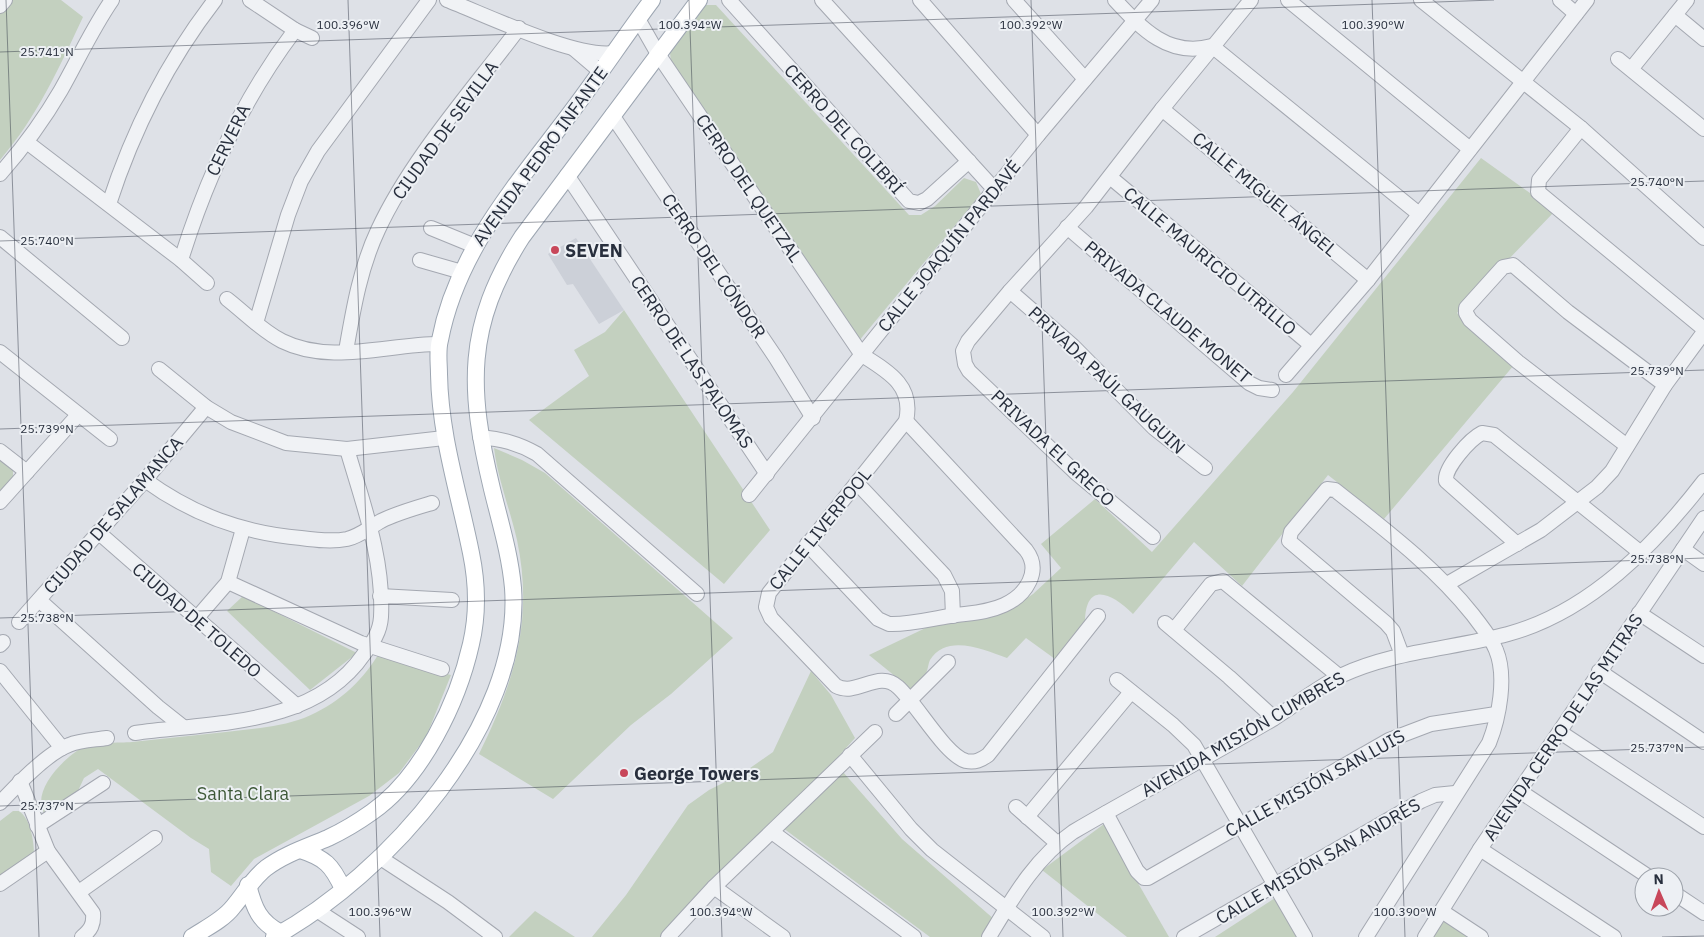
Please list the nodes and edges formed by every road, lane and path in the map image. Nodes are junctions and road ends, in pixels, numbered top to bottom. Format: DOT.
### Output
graph roads {
  1 [pos="5,0"];
  2 [pos="112,0"];
  3 [pos="215,0"];
  4 [pos="250,0"];
  5 [pos="428,0"];
  6 [pos="447,0"];
  7 [pos="652,0"];
  8 [pos="699,0"];
  9 [pos="729,0"];
  10 [pos="822,0"];
  11 [pos="920,0"];
  12 [pos="1014,0"];
  13 [pos="1115,0"];
  14 [pos="1152,0"];
  15 [pos="1251,0"];
  16 [pos="1288,0"];
  17 [pos="1420,0"];
  18 [pos="1560,0"];
  19 [pos="1587,0"];
  20 [pos="1687,0"];
  21 [pos="0,6"];
  22 [pos="1576,14"];
  23 [pos="1675,15"];
  24 [pos="638,19"];
  25 [pos="1135,21"];
  26 [pos="519,28"];
  27 [pos="295,30"];
  28 [pos="312,38"];
  29 [pos="1704,40"];
  30 [pos="1212,46"];
  31 [pos="573,49"];
  32 [pos="613,53"];
  33 [pos="658,54"];
  34 [pos="1618,59"];
  35 [pos="1632,68"];
  36 [pos="601,72"];
  37 [pos="1085,79"];
  38 [pos="1523,80"];
  39 [pos="1162,108"];
  40 [pos="612,115"];
  41 [pos="1581,128"];
  42 [pos="1704,129"];
  43 [pos="1038,136"];
  44 [pos="28,143"];
  45 [pos="1470,149"];
  46 [pos="969,162"];
  47 [pos="0,174"];
  48 [pos="568,175"];
  49 [pos="1110,176"];
  50 [pos="995,190"];
  51 [pos="109,204"];
  52 [pos="1419,214"];
  53 [pos="1067,227"];
  54 [pos="431,228"];
  55 [pos="0,236"];
  56 [pos="1704,238"];
  57 [pos="475,246"];
  58 [pos="181,260"];
  59 [pos="420,260"];
  60 [pos="462,272"];
  61 [pos="1368,280"];
  62 [pos="207,283"];
  63 [pos="1010,291"];
  64 [pos="227,299"];
  65 [pos="256,322"];
  66 [pos="1704,330"];
  67 [pos="122,338"];
  68 [pos="439,344"];
  69 [pos="1311,345"];
  70 [pos="346,351"];
  71 [pos="0,352"];
  72 [pos="862,355"];
  73 [pos="158,369"];
  74 [pos="1286,375"];
  75 [pos="1666,385"];
  76 [pos="1272,390"];
  77 [pos="206,407"];
  78 [pos="78,415"];
  79 [pos="813,418"];
  80 [pos="906,421"];
  81 [pos="480,437"];
  82 [pos="444,438"];
  83 [pos="110,439"];
  84 [pos="1627,446"];
  85 [pos="347,450"];
  86 [pos="0,451"];
  87 [pos="1205,468"];
  88 [pos="26,472"];
  89 [pos="767,474"];
  90 [pos="145,480"];
  91 [pos="1704,481"];
  92 [pos="858,483"];
  93 [pos="749,495"];
  94 [pos="0,502"];
  95 [pos="1580,502"];
  96 [pos="432,503"];
  97 [pos="1704,518"];
  98 [pos="370,527"];
  99 [pos="243,529"];
  100 [pos="98,532"];
  101 [pos="1153,537"];
  102 [pos="807,544"];
  103 [pos="1517,544"];
  104 [pos="1683,549"];
  105 [pos="1641,553"];
  106 [pos="1704,564"];
  107 [pos="228,582"];
  108 [pos="1447,584"];
  109 [pos="697,594"];
  110 [pos="380,596"];
  111 [pos="38,600"];
  112 [pos="452,600"];
  113 [pos="1639,614"];
  114 [pos="953,616"];
  115 [pos="1098,616"];
  116 [pos="196,619"];
  117 [pos="19,622"];
  118 [pos="1490,638"];
  119 [pos="371,645"];
  120 [pos="1402,655"];
  121 [pos="1704,656"];
  122 [pos="948,662"];
  123 [pos="442,669"];
  124 [pos="0,671"];
  125 [pos="1600,671"];
  126 [pos="1340,676"];
  127 [pos="1117,680"];
  128 [pos="1131,692"];
  129 [pos="911,700"];
  130 [pos="297,706"];
  131 [pos="896,714"];
  132 [pos="1496,714"];
  133 [pos="1274,718"];
  134 [pos="182,726"];
  135 [pos="874,732"];
  136 [pos="1560,732"];
  137 [pos="135,734"];
  138 [pos="107,738"];
  139 [pos="1704,742"];
  140 [pos="62,748"];
  141 [pos="850,756"];
  142 [pos="1203,758"];
  143 [pos="20,781"];
  144 [pos="103,783"];
  145 [pos="1520,792"];
  146 [pos="1455,793"];
  147 [pos="0,802"];
  148 [pos="1016,807"];
  149 [pos="1106,813"];
  150 [pos="1027,817"];
  151 [pos="1240,825"];
  152 [pos="37,826"];
  153 [pos="1704,827"];
  154 [pos="772,832"];
  155 [pos="156,838"];
  156 [pos="1057,843"];
  157 [pos="1480,849"];
  158 [pos="300,850"];
  159 [pos="48,851"];
  160 [pos="379,857"];
  161 [pos="1634,867"];
  162 [pos="0,884"];
  163 [pos="1275,884"];
  164 [pos="248,885"];
  165 [pos="714,887"];
  166 [pos="343,889"];
  167 [pos="79,892"];
  168 [pos="1684,900"];
  169 [pos="1006,909"];
  170 [pos="318,911"];
  171 [pos="1442,912"];
  172 [pos="1704,913"];
  173 [pos="277,935"];
  174 [pos="82,937"];
  175 [pos="192,937"];
  176 [pos="358,937"];
  177 [pos="495,937"];
  178 [pos="668,937"];
  179 [pos="783,937"];
  180 [pos="914,937"];
  181 [pos="988,937"];
  182 [pos="1043,937"];
  183 [pos="1184,937"];
  184 [pos="1305,937"];
  185 [pos="1366,937"];
  186 [pos="1425,937"];
  187 [pos="1481,937"];
  188 [pos="1614,937"];
  1 -- 21 [label="street"];
  2 -- 44 [label="street"];
  3 -- 51 [label="street"];
  4 -- 27 [label="street"];
  5 -- 65 [label="street"];
  6 -- 26 [label="street"];
  7 -- 24 [label="main road, AVENIDA PEDRO INFANTE"];
  8 -- 33 [label="main road, AVENIDA PEDRO INFANTE"];
  9 -- 46 [label="street, CERRO DEL COLIBRÍ"];
  10 -- 46 [label="street"];
  11 -- 43 [label="street"];
  12 -- 37 [label="street"];
  13 -- 25 [label="street"];
  14 -- 25 [label="street, CALLE JOAQUÍN PARDAVÉ"];
  15 -- 30 [label="street"];
  16 -- 45 [label="street"];
  17 -- 38 [label="street"];
  18 -- 22 [label="street"];
  19 -- 22 [label="street"];
  20 -- 23 [label="street"];
  22 -- 38 [label="street"];
  23 -- 29 [label="street"];
  23 -- 35 [label="street"];
  24 -- 32 [label="main road, AVENIDA PEDRO INFANTE"];
  24 -- 33 [label="street, CERRO DEL QUETZAL"];
  25 -- 30 [label="street"];
  25 -- 37 [label="street, CALLE JOAQUÍN PARDAVÉ"];
  26 -- 31 [label="street"];
  26 -- 70 [label="street, CIUDAD DE SEVILLA"];
  27 -- 28 [label="street"];
  27 -- 58 [label="street, CERVERA"];
  30 -- 39 [label="street"];
  30 -- 52 [label="street"];
  31 -- 32 [label="street"];
  31 -- 36 [label="street"];
  32 -- 36 [label="main road, AVENIDA PEDRO INFANTE"];
  33 -- 40 [label="main road, AVENIDA PEDRO INFANTE"];
  33 -- 72 [label="street, CERRO DEL QUETZAL"];
  34 -- 35 [label="street"];
  35 -- 42 [label="street"];
  36 -- 57 [label="main road, AVENIDA PEDRO INFANTE"];
  37 -- 43 [label="street, CALLE JOAQUÍN PARDAVÉ"];
  38 -- 41 [label="street"];
  38 -- 45 [label="street"];
  39 -- 49 [label="street"];
  39 -- 61 [label="street, CALLE MIGUEL ÁNGEL"];
  40 -- 48 [label="main road, AVENIDA PEDRO INFANTE"];
  40 -- 79 [label="street, CERRO DEL CÓNDOR"];
  41 -- 56 [label="street"];
  41 -- 66 [label="street"];
  43 -- 50 [label="street, CALLE JOAQUÍN PARDAVÉ"];
  44 -- 47 [label="street"];
  44 -- 51 [label="street"];
  45 -- 52 [label="street"];
  46 -- 50 [label="street"];
  48 -- 81 [label="main road, AVENIDA PEDRO INFANTE"];
  48 -- 89 [label="street, CERRO DE LAS PALOMAS"];
  49 -- 53 [label="street"];
  49 -- 69 [label="street, CALLE MAURICIO UTRILLO"];
  50 -- 72 [label="street, CALLE JOAQUÍN PARDAVÉ"];
  51 -- 58 [label="street"];
  52 -- 61 [label="street"];
  53 -- 63 [label="street"];
  53 -- 76 [label="street, PRIVADA CLAUDE MONET"];
  54 -- 57 [label="street"];
  55 -- 67 [label="street"];
  57 -- 60 [label="main road, AVENIDA PEDRO INFANTE"];
  58 -- 62 [label="street"];
  59 -- 60 [label="street"];
  60 -- 68 [label="main road, AVENIDA PEDRO INFANTE"];
  61 -- 69 [label="street"];
  63 -- 87 [label="street, PRIVADA PAÚL GAUGUIN"];
  63 -- 101 [label="street, PRIVADA EL GRECO"];
  64 -- 65 [label="street"];
  65 -- 70 [label="street"];
  66 -- 75 [label="street"];
  68 -- 70 [label="street"];
  68 -- 82 [label="main road, AVENIDA PEDRO INFANTE"];
  69 -- 74 [label="street"];
  71 -- 78 [label="street"];
  72 -- 79 [label="street, CALLE JOAQUÍN PARDAVÉ"];
  72 -- 80 [label="street"];
  73 -- 77 [label="street"];
  75 -- 84 [label="street"];
  75 -- 84 [label="street"];
  77 -- 85 [label="street"];
  77 -- 90 [label="street, CIUDAD DE SALAMANCA"];
  78 -- 83 [label="street"];
  78 -- 88 [label="street"];
  79 -- 89 [label="street, CALLE JOAQUÍN PARDAVÉ"];
  80 -- 92 [label="street, CALLE LIVERPOOL"];
  80 -- 114 [label="street"];
  81 -- 109 [label="street"];
  81 -- 160 [label="main road, AVENIDA PEDRO INFANTE"];
  82 -- 85 [label="street"];
  82 -- 158 [label="main road, AVENIDA PEDRO INFANTE"];
  84 -- 95 [label="street"];
  85 -- 98 [label="street"];
  86 -- 88 [label="street"];
  88 -- 94 [label="street"];
  89 -- 93 [label="street, CALLE JOAQUÍN PARDAVÉ"];
  90 -- 99 [label="street"];
  90 -- 100 [label="street, CIUDAD DE SALAMANCA"];
  91 -- 105 [label="street, AVENIDA MISIÓN CUMBRES"];
  92 -- 102 [label="street, CALLE LIVERPOOL"];
  92 -- 114 [label="street"];
  95 -- 103 [label="street"];
  95 -- 103 [label="street"];
  95 -- 105 [label="street"];
  96 -- 98 [label="street"];
  97 -- 104 [label="street, AVENIDA CERRO DE LAS MITRAS"];
  98 -- 99 [label="street"];
  98 -- 110 [label="street"];
  99 -- 107 [label="street"];
  100 -- 111 [label="street, CIUDAD DE SALAMANCA"];
  100 -- 116 [label="street, CIUDAD DE TOLEDO"];
  102 -- 114 [label="street"];
  102 -- 129 [label="street, CALLE LIVERPOOL"];
  103 -- 108 [label="street"];
  104 -- 106 [label="street"];
  104 -- 113 [label="street, AVENIDA CERRO DE LAS MITRAS"];
  105 -- 118 [label="street, AVENIDA MISIÓN CUMBRES"];
  107 -- 116 [label="street"];
  107 -- 119 [label="street"];
  108 -- 118 [label="street"];
  108 -- 120 [label="street"];
  110 -- 112 [label="street"];
  110 -- 119 [label="street"];
  111 -- 117 [label="street, CIUDAD DE SALAMANCA"];
  111 -- 134 [label="street"];
  113 -- 121 [label="street"];
  113 -- 125 [label="street, AVENIDA CERRO DE LAS MITRAS"];
  115 -- 129 [label="street, CALLE LIVERPOOL"];
  116 -- 130 [label="street, CIUDAD DE TOLEDO"];
  118 -- 120 [label="street, AVENIDA MISIÓN CUMBRES"];
  118 -- 132 [label="street"];
  119 -- 123 [label="street"];
  119 -- 130 [label="street"];
  120 -- 126 [label="street, AVENIDA MISIÓN CUMBRES"];
  122 -- 129 [label="street"];
  124 -- 140 [label="street"];
  125 -- 136 [label="street, AVENIDA CERRO DE LAS MITRAS"];
  125 -- 139 [label="street"];
  126 -- 133 [label="street, AVENIDA MISIÓN CUMBRES"];
  126 -- 133 [label="street"];
  127 -- 128 [label="street"];
  128 -- 142 [label="street"];
  128 -- 150 [label="street"];
  129 -- 131 [label="street"];
  130 -- 134 [label="street"];
  132 -- 146 [label="street"];
  132 -- 151 [label="street, CALLE MISIÓN SAN LUIS"];
  133 -- 142 [label="street, AVENIDA MISIÓN CUMBRES"];
  134 -- 137 [label="street"];
  135 -- 141 [label="street"];
  136 -- 145 [label="street, AVENIDA CERRO DE LAS MITRAS"];
  136 -- 153 [label="street"];
  138 -- 140 [label="street"];
  140 -- 143 [label="street"];
  141 -- 154 [label="street"];
  141 -- 169 [label="street"];
  142 -- 149 [label="street, AVENIDA MISIÓN CUMBRES"];
  142 -- 151 [label="street"];
  143 -- 147 [label="street"];
  143 -- 152 [label="street"];
  144 -- 152 [label="street"];
  145 -- 157 [label="street, AVENIDA CERRO DE LAS MITRAS"];
  145 -- 161 [label="street"];
  146 -- 163 [label="street, CALLE MISIÓN SAN ANDRÉS"];
  146 -- 185 [label="street"];
  148 -- 150 [label="street"];
  149 -- 151 [label="street, CALLE MISIÓN SAN LUIS"];
  149 -- 156 [label="street, AVENIDA MISIÓN CUMBRES"];
  150 -- 156 [label="street"];
  151 -- 163 [label="street"];
  152 -- 159 [label="street"];
  154 -- 165 [label="street"];
  154 -- 180 [label="street"];
  155 -- 167 [label="street"];
  156 -- 169 [label="street, AVENIDA MISIÓN CUMBRES"];
  157 -- 171 [label="street, AVENIDA CERRO DE LAS MITRAS"];
  157 -- 188 [label="street"];
  158 -- 164 [label="main road, AVENIDA PEDRO INFANTE"];
  158 -- 166 [label="main road"];
  159 -- 162 [label="street"];
  159 -- 167 [label="street"];
  160 -- 166 [label="main road, AVENIDA PEDRO INFANTE"];
  160 -- 177 [label="street"];
  163 -- 183 [label="street, CALLE MISIÓN SAN ANDRÉS"];
  163 -- 184 [label="street"];
  164 -- 173 [label="main road"];
  164 -- 175 [label="main road, AVENIDA PEDRO INFANTE"];
  165 -- 178 [label="street"];
  165 -- 179 [label="street"];
  166 -- 170 [label="main road, AVENIDA PEDRO INFANTE"];
  167 -- 174 [label="street"];
  168 -- 172 [label="street"];
  169 -- 181 [label="street, AVENIDA MISIÓN CUMBRES"];
  169 -- 182 [label="street"];
  170 -- 173 [label="main road, AVENIDA PEDRO INFANTE"];
  170 -- 176 [label="street"];
  171 -- 186 [label="street, AVENIDA CERRO DE LAS MITRAS"];
  171 -- 187 [label="street"];
}
